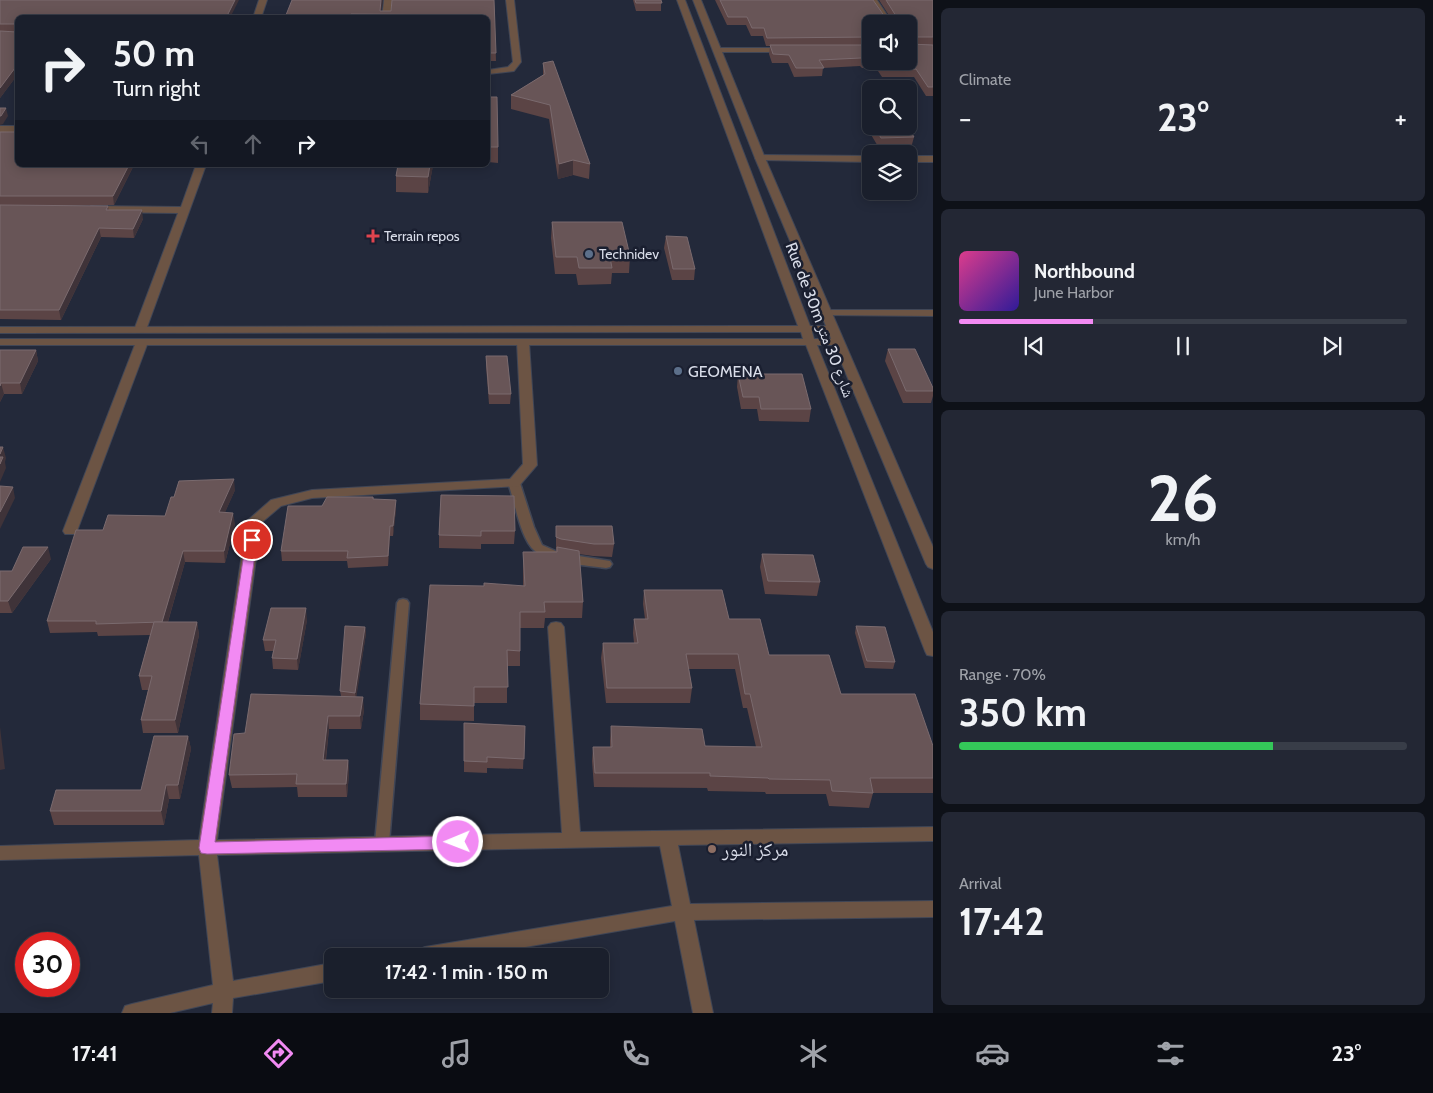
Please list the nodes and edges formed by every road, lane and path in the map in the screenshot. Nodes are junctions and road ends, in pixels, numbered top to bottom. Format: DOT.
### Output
graph roads {
  1 [pos="263,0"];
  2 [pos="388,0"];
  3 [pos="510,0"];
  4 [pos="681,0"];
  5 [pos="697,0"];
  6 [pos="873,0"];
  7 [pos="259,15"];
  8 [pos="386,15"];
  9 [pos="883,15"];
  10 [pos="717,50"];
  11 [pos="794,50"];
  12 [pos="490,72"];
  13 [pos="0,129"];
  14 [pos="15,129"];
  15 [pos="760,158"];
  16 [pos="862,159"];
  17 [pos="917,159"];
  18 [pos="933,160"];
  19 [pos="200,167"];
  20 [pos="78,209"];
  21 [pos="184,210"];
  22 [pos="933,313"];
  23 [pos="828,314"];
  24 [pos="806,329"];
  25 [pos="834,329"];
  26 [pos="0,330"];
  27 [pos="141,336"];
  28 [pos="0,342"];
  29 [pos="523,342"];
  30 [pos="810,342"];
  31 [pos="839,342"];
  32 [pos="514,482"];
  33 [pos="70,531"];
  34 [pos="606,564"];
  35 [pos="933,564"];
  36 [pos="403,603"];
  37 [pos="556,627"];
  38 [pos="933,651"];
  39 [pos="933,834"];
  40 [pos="668,839"];
  41 [pos="572,841"];
  42 [pos="382,844"];
  43 [pos="207,848"];
  44 [pos="0,853"];
  45 [pos="933,909"];
  46 [pos="682,912"];
  47 [pos="472,948"];
  48 [pos="324,973"];
  49 [pos="224,990"];
  50 [pos="132,1013"];
  51 [pos="222,1013"];
  52 [pos="703,1013"];
  1 -- 7 [label="street"];
  2 -- 8 [label="street"];
  3 -- 12 [label="street"];
  4 -- 24 [label="street, Rue de 30m شارع 30 متر"];
  5 -- 10 [label="street, Rue de 30m شارع 30 متر"];
  6 -- 9 [label="street"];
  10 -- 11 [label="street"];
  10 -- 15 [label="street, Rue de 30m شارع 30 متر"];
  13 -- 14 [label="street"];
  15 -- 16 [label="street"];
  15 -- 23 [label="street, Rue de 30m شارع 30 متر"];
  17 -- 18 [label="street"];
  19 -- 21 [label="street"];
  20 -- 21 [label="street"];
  21 -- 27 [label="street"];
  22 -- 23 [label="street"];
  23 -- 25 [label="street, Rue de 30m شارع 30 متر"];
  24 -- 25 [label="street"];
  24 -- 27 [label="street"];
  24 -- 30 [label="street, Rue de 30m شارع 30 متر"];
  25 -- 31 [label="street, Rue de 30m شارع 30 متر"];
  26 -- 27 [label="street"];
  27 -- 28 [label="street"];
  27 -- 29 [label="street"];
  27 -- 33 [label="street"];
  29 -- 30 [label="street"];
  29 -- 32 [label="street"];
  30 -- 31 [label="street"];
  30 -- 38 [label="street, Rue de 30m شارع 30 متر"];
  31 -- 35 [label="street, Rue de 30m شارع 30 متر"];
  32 -- 34 [label="lane"];
  32 -- 43 [label="street"];
  36 -- 42 [label="lane"];
  37 -- 41 [label="street"];
  39 -- 40 [label="street"];
  40 -- 41 [label="street"];
  40 -- 46 [label="street"];
  41 -- 42 [label="street"];
  42 -- 43 [label="street"];
  43 -- 44 [label="street"];
  43 -- 49 [label="street"];
  45 -- 46 [label="street"];
  46 -- 47 [label="street"];
  46 -- 52 [label="street"];
  48 -- 49 [label="street"];
  49 -- 50 [label="street"];
  49 -- 51 [label="street"];
}
